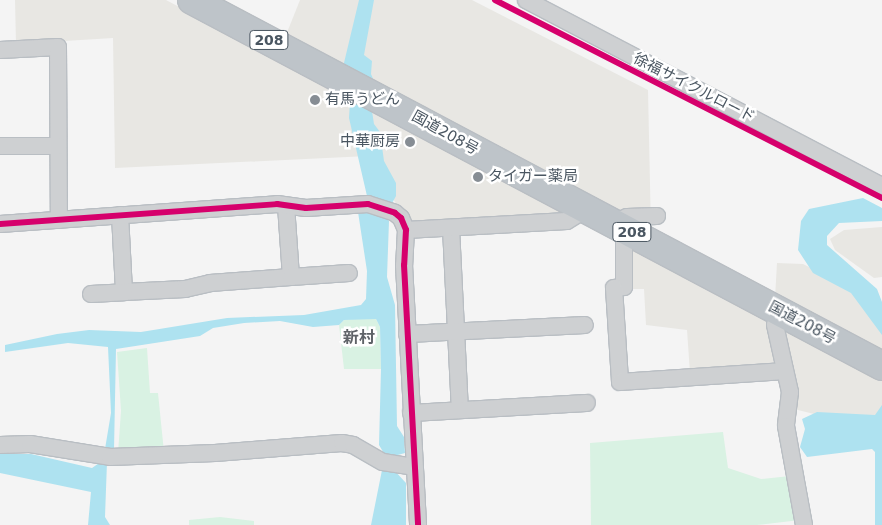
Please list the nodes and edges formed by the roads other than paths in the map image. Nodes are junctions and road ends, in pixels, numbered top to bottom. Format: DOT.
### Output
graph roads {
  1 [pos="192,0"];
  2 [pos="526,0"];
  3 [pos="544,4"];
  4 [pos="0,50"];
  5 [pos="0,146"];
  6 [pos="58,146"];
  7 [pos="877,188"];
  8 [pos="286,206"];
  9 [pos="586,209"];
  10 [pos="120,215"];
  11 [pos="656,216"];
  12 [pos="59,220"];
  13 [pos="0,224"];
  14 [pos="622,227"];
  15 [pos="451,228"];
  16 [pos="406,230"];
  17 [pos="349,272"];
  18 [pos="291,277"];
  19 [pos="124,292"];
  20 [pos="91,294"];
  21 [pos="778,310"];
  22 [pos="585,325"];
  23 [pos="456,332"];
  24 [pos="407,334"];
  25 [pos="882,366"];
  26 [pos="785,371"];
  27 [pos="587,403"];
  28 [pos="460,410"];
  29 [pos="411,413"];
  30 [pos="0,445"];
  31 [pos="414,467"];
  32 [pos="418,525"];
  33 [pos="804,525"];
  1 -- 9 [label="highway, 国道208号 / 208"];
  2 -- 3 [label="street"];
  3 -- 7 [label="street"];
  4 -- 6 [label="street"];
  5 -- 6 [label="street"];
  6 -- 12 [label="street"];
  8 -- 10 [label="street"];
  8 -- 16 [label="street"];
  8 -- 18 [label="street"];
  9 -- 14 [label="highway, 国道208号 / 208"];
  9 -- 15 [label="street"];
  10 -- 12 [label="street"];
  10 -- 19 [label="street"];
  11 -- 14 [label="street"];
  12 -- 13 [label="street"];
  14 -- 21 [label="highway, 国道208号 / 208"];
  14 -- 26 [label="street"];
  15 -- 16 [label="street"];
  15 -- 23 [label="street"];
  16 -- 24 [label="street"];
  17 -- 18 [label="street"];
  18 -- 19 [label="street"];
  19 -- 20 [label="street"];
  21 -- 25 [label="highway, 国道208号 / 208"];
  21 -- 26 [label="street"];
  22 -- 23 [label="street"];
  23 -- 24 [label="street"];
  23 -- 28 [label="street"];
  24 -- 29 [label="street"];
  26 -- 33 [label="street"];
  27 -- 28 [label="street"];
  28 -- 29 [label="street"];
  29 -- 31 [label="street"];
  30 -- 31 [label="street"];
  31 -- 32 [label="street"];
}
